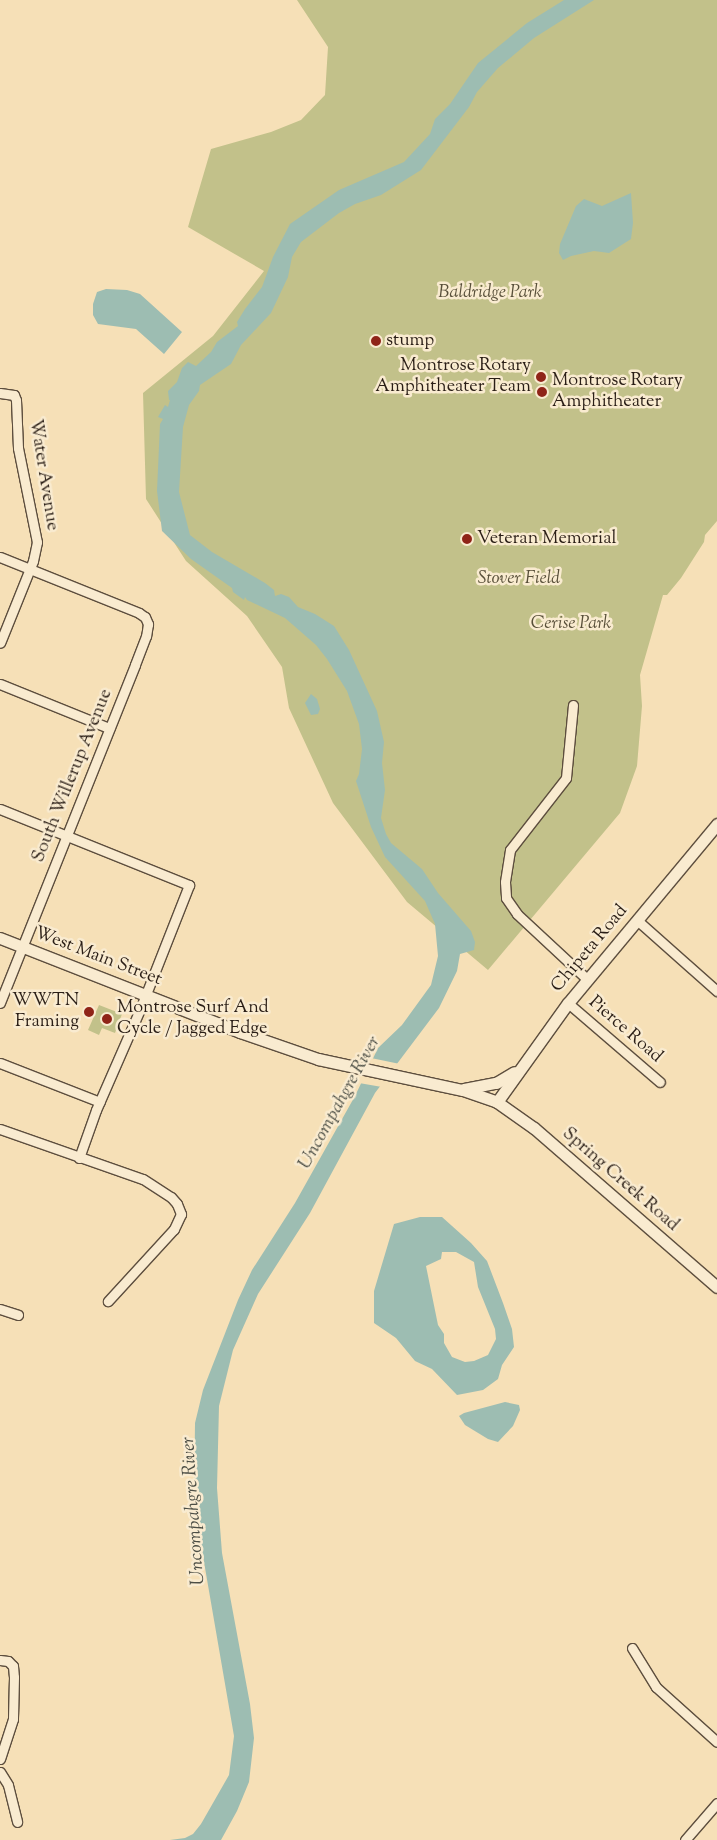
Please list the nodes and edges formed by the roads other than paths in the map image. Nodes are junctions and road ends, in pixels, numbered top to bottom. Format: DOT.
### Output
graph roads {
  1 [pos="0,393"];
  2 [pos="0,557"];
  3 [pos="29,569"];
  4 [pos="0,643"];
  5 [pos="0,684"];
  6 [pos="573,705"];
  7 [pos="109,728"];
  8 [pos="0,809"];
  9 [pos="717,824"];
  10 [pos="66,838"];
  11 [pos="637,920"];
  12 [pos="0,938"];
  13 [pos="22,946"];
  14 [pos="587,979"];
  15 [pos="717,991"];
  16 [pos="146,994"];
  17 [pos="0,1003"];
  18 [pos="568,1003"];
  19 [pos="530,1057"];
  20 [pos="0,1062"];
  21 [pos="660,1082"];
  22 [pos="463,1090"];
  23 [pos="100,1102"];
  24 [pos="498,1102"];
  25 [pos="0,1129"];
  26 [pos="79,1158"];
  27 [pos="717,1288"];
  28 [pos="108,1301"];
  29 [pos="0,1309"];
  30 [pos="18,1315"];
  31 [pos="632,1648"];
  32 [pos="0,1660"];
  33 [pos="3,1741"];
  34 [pos="717,1742"];
  35 [pos="0,1759"];
  36 [pos="0,1772"];
  37 [pos="717,1803"];
  38 [pos="17,1822"];
  39 [pos="685,1840"];
  1 -- 3 [label="street, Water Avenue"];
  2 -- 3 [label="street"];
  3 -- 4 [label="street, Water Avenue"];
  3 -- 7 [label="street, South Willerup Avenue"];
  5 -- 7 [label="street"];
  6 -- 14 [label="street"];
  7 -- 10 [label="street, South Willerup Avenue"];
  8 -- 10 [label="street"];
  9 -- 11 [label="main road, Chipeta Road"];
  10 -- 13 [label="street, South Willerup Avenue"];
  10 -- 16 [label="street"];
  11 -- 14 [label="main road, Chipeta Road"];
  11 -- 15 [label="street"];
  12 -- 13 [label="main road, West Main Street"];
  13 -- 16 [label="main road, West Main Street"];
  13 -- 17 [label="street, South Willerup Avenue"];
  14 -- 18 [label="main road, Chipeta Road"];
  16 -- 22 [label="main road, West Main Street"];
  16 -- 23 [label="street"];
  18 -- 19 [label="main road, Chipeta Road"];
  18 -- 21 [label="street, Pierce Road"];
  19 -- 22 [label="main road"];
  19 -- 24 [label="main road, Chipeta Road"];
  20 -- 23 [label="street"];
  22 -- 24 [label="main road, West Main Street"];
  23 -- 26 [label="street"];
  24 -- 27 [label="main road, Spring Creek Road"];
  25 -- 26 [label="street"];
  26 -- 28 [label="street"];
  29 -- 30 [label="street"];
  31 -- 34 [label="street"];
  32 -- 33 [label="street"];
  33 -- 35 [label="street"];
  36 -- 38 [label="street"];
  37 -- 39 [label="street"];
}
